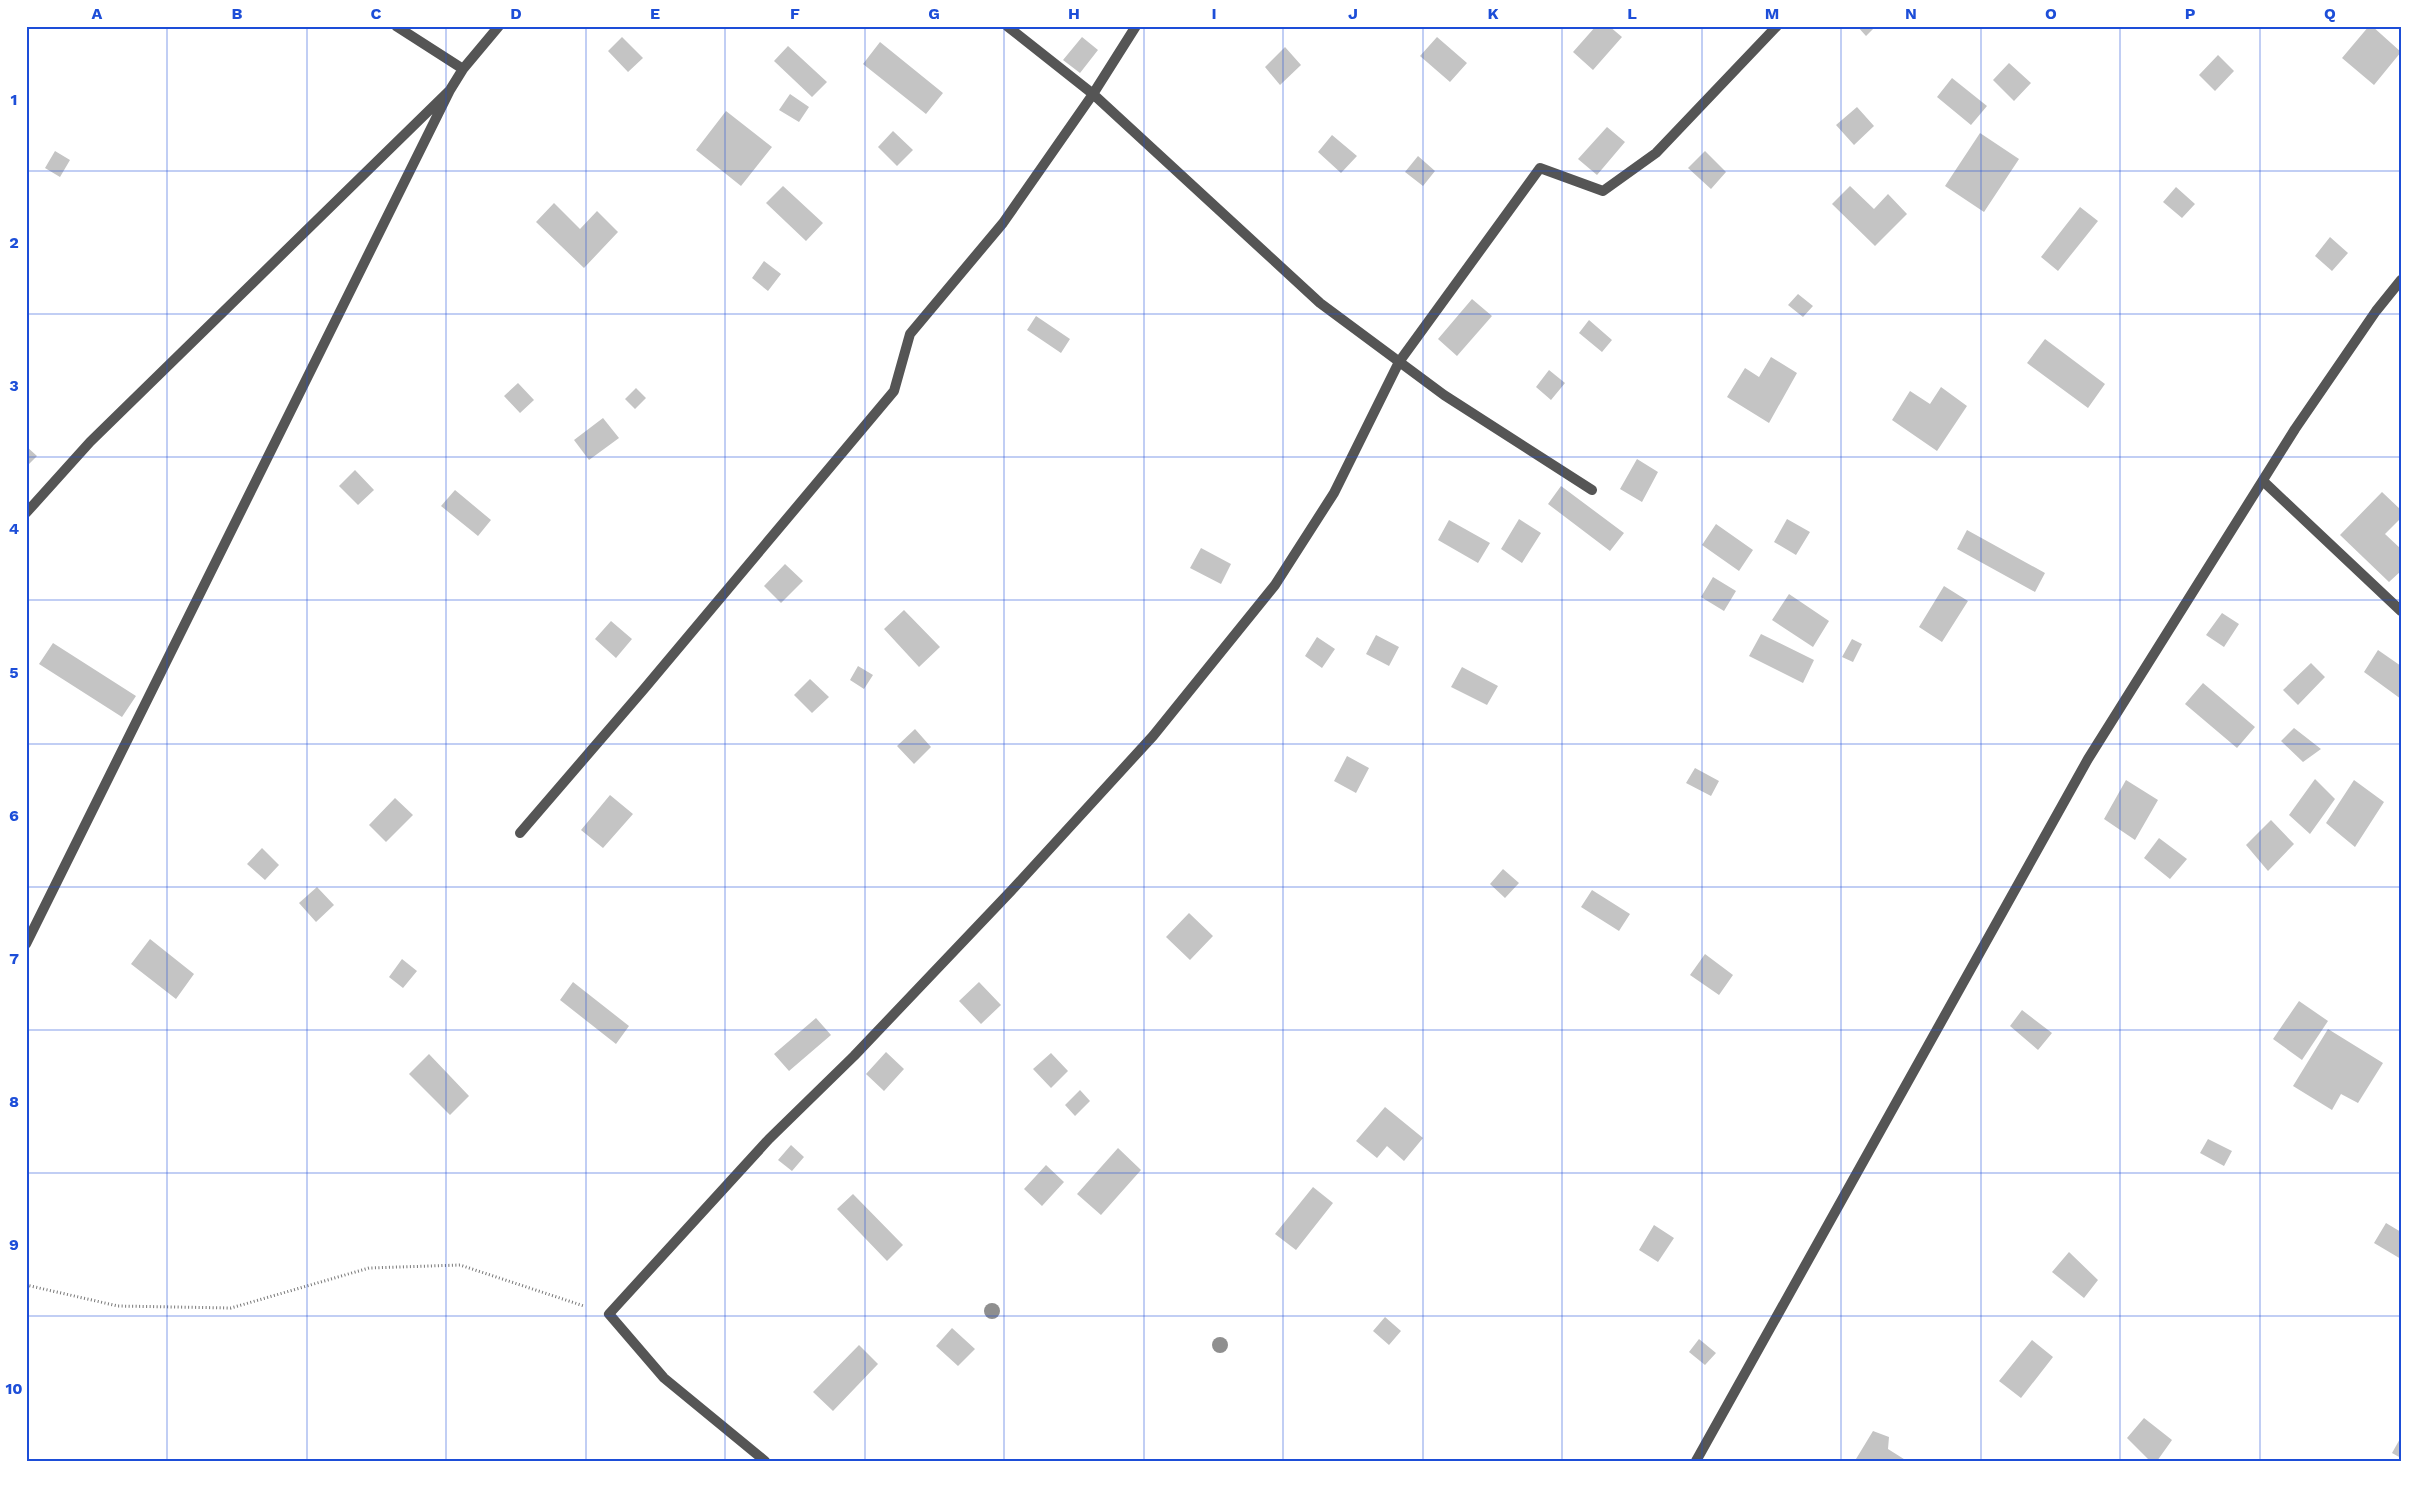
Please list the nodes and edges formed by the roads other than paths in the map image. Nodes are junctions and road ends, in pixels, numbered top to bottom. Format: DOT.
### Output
graph roads {
  1 [pos="396,26"];
  2 [pos="499,26"];
  3 [pos="1006,26"];
  4 [pos="1136,26"];
  5 [pos="1777,26"];
  6 [pos="463,69"];
  7 [pos="450,90"];
  8 [pos="1093,94"];
  9 [pos="2401,280"];
  10 [pos="1399,362"];
  11 [pos="2263,481"];
  12 [pos="1592,490"];
  13 [pos="26,513"];
  14 [pos="2401,611"];
  15 [pos="520,833"];
  16 [pos="26,944"];
  17 [pos="765,1461"];
  18 [pos="1696,1461"];
  1 -- 6 [label="street"];
  2 -- 6 [label="street"];
  3 -- 8 [label="street"];
  4 -- 8 [label="street"];
  5 -- 10 [label="street"];
  6 -- 7 [label="street"];
  7 -- 13 [label="street"];
  7 -- 16 [label="street"];
  8 -- 10 [label="street"];
  8 -- 15 [label="street"];
  9 -- 11 [label="street"];
  10 -- 12 [label="street"];
  10 -- 17 [label="street"];
  11 -- 14 [label="street"];
  11 -- 18 [label="street"];
}
